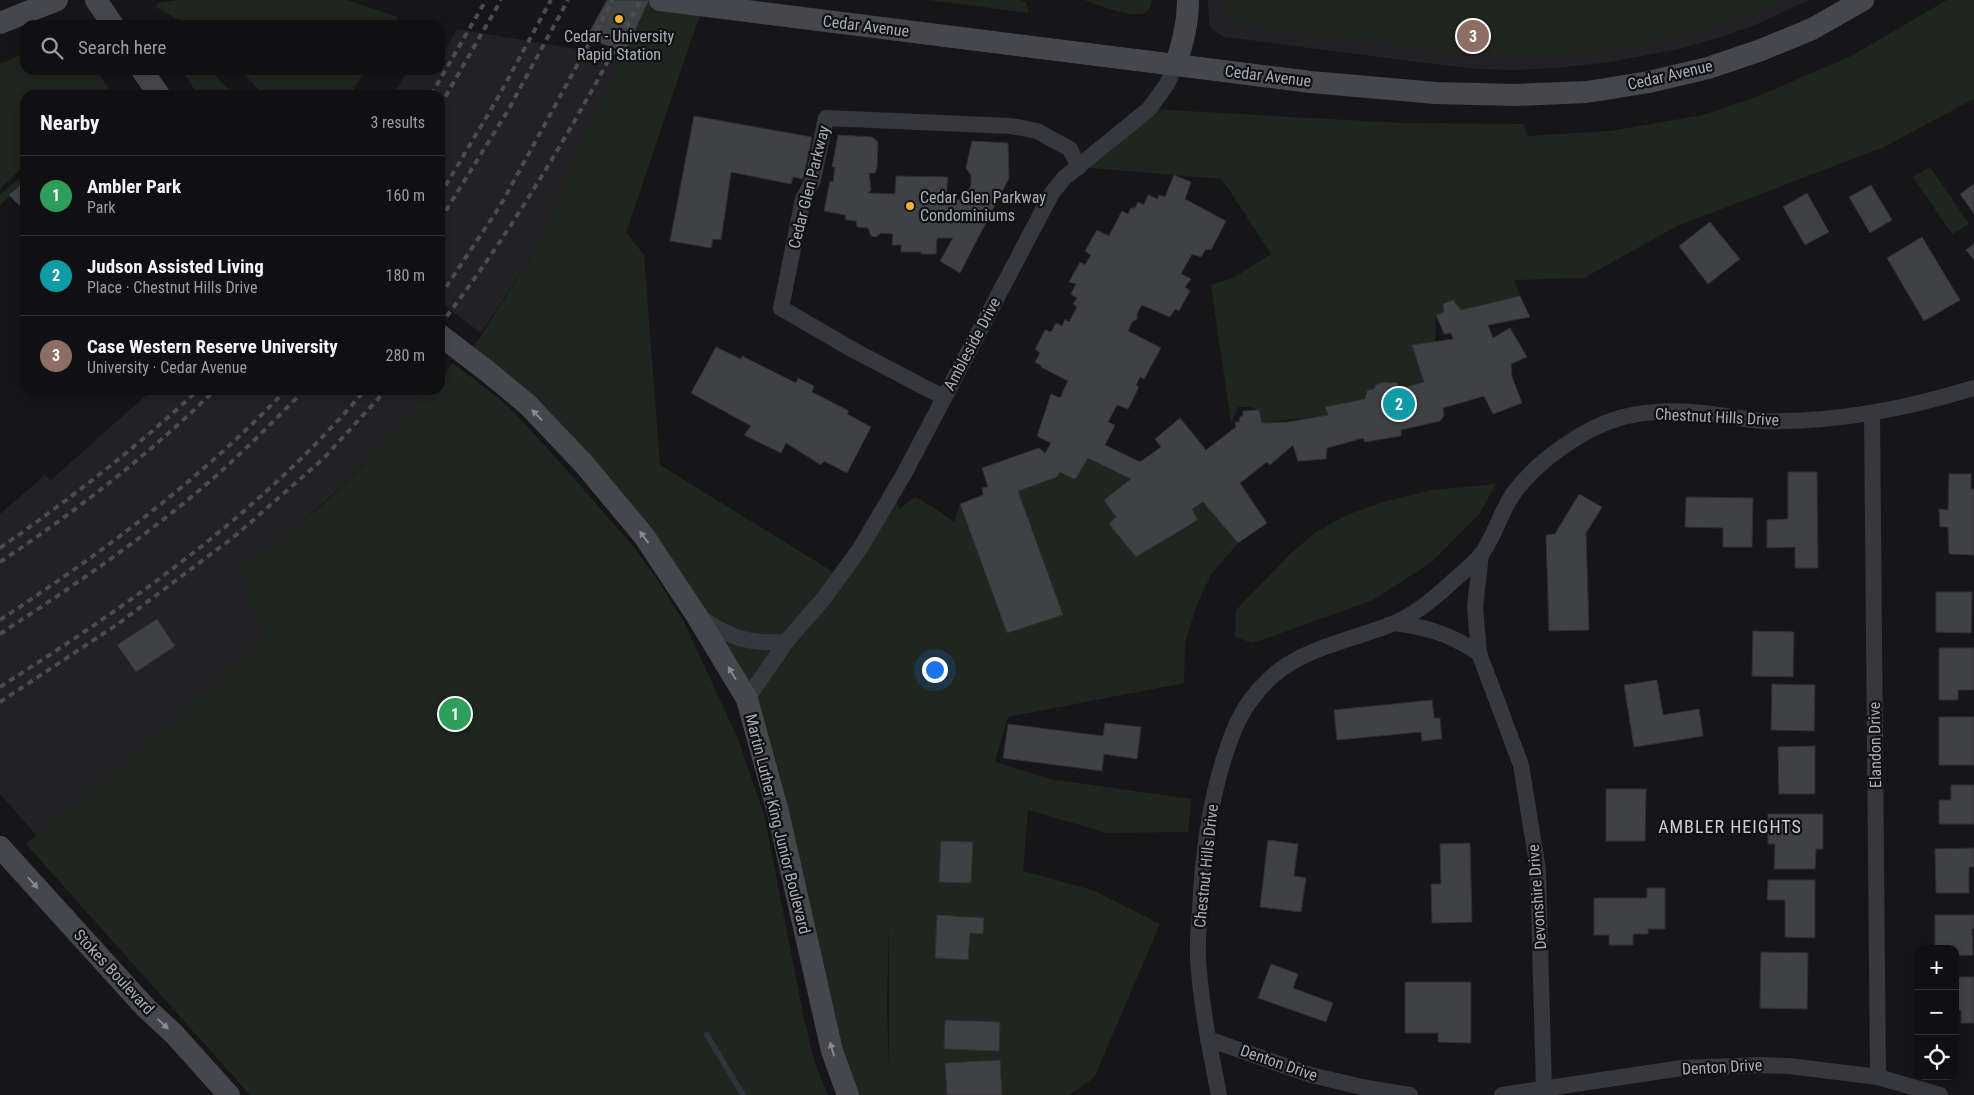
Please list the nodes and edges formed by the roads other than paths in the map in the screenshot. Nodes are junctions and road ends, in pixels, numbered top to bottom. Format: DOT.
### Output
graph roads {
  1 [pos="96,0"];
  2 [pos="660,0"];
  3 [pos="1188,0"];
  4 [pos="1863,0"];
  5 [pos="46,2"];
  6 [pos="0,11"];
  7 [pos="110,20"];
  8 [pos="0,23"];
  9 [pos="1176,64"];
  10 [pos="145,75"];
  11 [pos="156,90"];
  12 [pos="1079,167"];
  13 [pos="445,339"];
  14 [pos="1974,388"];
  15 [pos="943,397"];
  16 [pos="1872,414"];
  17 [pos="1481,554"];
  18 [pos="697,616"];
  19 [pos="1395,623"];
  20 [pos="786,642"];
  21 [pos="1479,652"];
  22 [pos="747,699"];
  23 [pos="0,847"];
  24 [pos="1208,1039"];
  25 [pos="1878,1077"];
  26 [pos="1544,1090"];
  27 [pos="229,1095"];
  28 [pos="848,1095"];
  29 [pos="1219,1095"];
  30 [pos="1410,1095"];
  31 [pos="1502,1095"];
  32 [pos="1940,1095"];
  1 -- 7 [label="main road"];
  2 -- 9 [label="main road, Cedar Avenue"];
  3 -- 9 [label="main road"];
  4 -- 9 [label="main road, Cedar Avenue"];
  5 -- 8 [label="main road"];
  6 -- 8 [label="main road"];
  9 -- 12 [label="street, Ambleside Drive"];
  10 -- 11 [label="main road"];
  12 -- 15 [label="street, Ambleside Drive"];
  12 -- 15 [label="street, Cedar Glen Parkway"];
  18 -- 13 [label="main road, Martin Luther King Junior Boulevard, one-way"];
  14 -- 16 [label="street, Chestnut Hills Drive"];
  15 -- 20 [label="street, Ambleside Drive"];
  16 -- 17 [label="street, Chestnut Hills Drive"];
  16 -- 25 [label="street, Elandon Drive"];
  17 -- 19 [label="street, Chestnut Hills Drive"];
  17 -- 21 [label="street, Devonshire Drive"];
  18 -- 20 [label="street"];
  22 -- 18 [label="main road, Martin Luther King Junior Boulevard, one-way"];
  19 -- 21 [label="street"];
  19 -- 24 [label="street, Chestnut Hills Drive"];
  20 -- 22 [label="street, Ambleside Drive"];
  21 -- 26 [label="street, Devonshire Drive"];
  28 -- 22 [label="main road, Martin Luther King Junior Boulevard, one-way"];
  23 -- 27 [label="main road, Stokes Boulevard, one-way"];
  24 -- 29 [label="street, Chestnut Hills Drive"];
  24 -- 30 [label="street, Denton Drive"];
  25 -- 26 [label="street, Denton Drive"];
  25 -- 32 [label="street, Denton Drive"];
  26 -- 31 [label="street, Denton Drive"];
}
